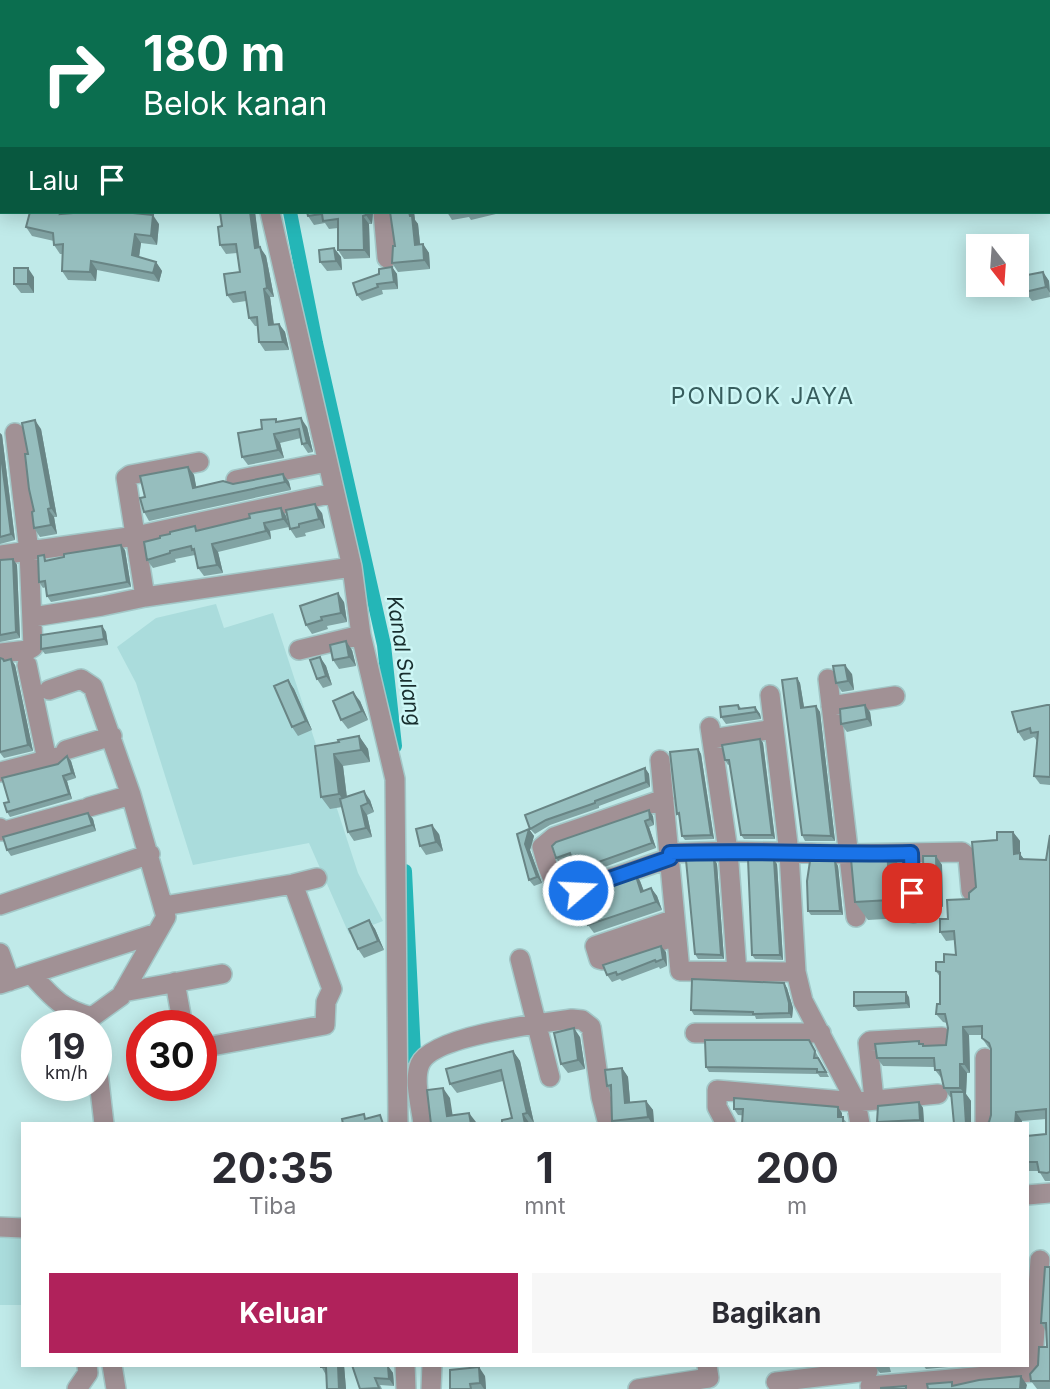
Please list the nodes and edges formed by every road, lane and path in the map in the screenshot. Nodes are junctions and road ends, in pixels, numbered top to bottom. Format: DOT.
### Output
graph roads {
  1 [pos="270,214"];
  2 [pos="383,214"];
  3 [pos="387,258"];
  4 [pos="15,433"];
  5 [pos="199,462"];
  6 [pos="327,462"];
  7 [pos="236,480"];
  8 [pos="334,493"];
  9 [pos="136,536"];
  10 [pos="29,552"];
  11 [pos="0,555"];
  12 [pos="352,566"];
  13 [pos="145,597"];
  14 [pos="33,623"];
  15 [pos="361,635"];
  16 [pos="299,650"];
  17 [pos="0,653"];
  18 [pos="27,665"];
  19 [pos="828,679"];
  20 [pos="49,690"];
  21 [pos="770,695"];
  22 [pos="895,696"];
  23 [pos="831,706"];
  24 [pos="774,729"];
  25 [pos="111,736"];
  26 [pos="57,756"];
  27 [pos="660,760"];
  28 [pos="0,772"];
  29 [pos="131,794"];
  30 [pos="664,799"];
  31 [pos="0,828"];
  32 [pos="728,851"];
  33 [pos="789,852"];
  34 [pos="911,853"];
  35 [pos="150,854"];
  36 [pos="849,854"];
  37 [pos="670,856"];
  38 [pos="317,878"];
  39 [pos="293,884"];
  40 [pos="971,891"];
  41 [pos="0,905"];
  42 [pos="164,906"];
  43 [pos="913,913"];
  44 [pos="856,917"];
  45 [pos="157,933"];
  46 [pos="0,953"];
  47 [pos="520,959"];
  48 [pos="737,972"];
  49 [pos="796,972"];
  50 [pos="32,974"];
  51 [pos="222,974"];
  52 [pos="5,982"];
  53 [pos="175,982"];
  54 [pos="123,992"];
  55 [pos="69,1010"];
  56 [pos="105,1010"];
  57 [pos="180,1010"];
  58 [pos="537,1024"];
  59 [pos="695,1033"];
  60 [pos="821,1033"];
  61 [pos="942,1037"];
  62 [pos="217,1045"];
  63 [pos="985,1058"];
  64 [pos="550,1077"];
  65 [pos="938,1094"];
  66 [pos="865,1100"];
  67 [pos="101,1101"];
  68 [pos="104,1122"];
  69 [pos="398,1122"];
  70 [pos="423,1122"];
  71 [pos="607,1122"];
  72 [pos="725,1122"];
  73 [pos="860,1122"];
  74 [pos="985,1122"];
  75 [pos="1050,1192"];
  76 [pos="1029,1195"];
  77 [pos="0,1227"];
  78 [pos="21,1228"];
  79 [pos="1040,1260"];
  80 [pos="1044,1295"];
  81 [pos="87,1367"];
  82 [pos="100,1367"];
  83 [pos="113,1367"];
  84 [pos="405,1367"];
  85 [pos="432,1367"];
  86 [pos="706,1367"];
  87 [pos="869,1378"];
  88 [pos="775,1379"];
  89 [pos="1025,1381"];
  90 [pos="964,1383"];
  91 [pos="77,1389"];
  92 [pos="103,1389"];
  93 [pos="115,1389"];
  94 [pos="406,1389"];
  95 [pos="431,1389"];
  96 [pos="638,1389"];
  1 -- 6 [label="street"];
  2 -- 3 [label="street"];
  4 -- 10 [label="street"];
  5 -- 9 [label="street"];
  6 -- 7 [label="street"];
  6 -- 8 [label="street"];
  8 -- 9 [label="street"];
  8 -- 12 [label="street"];
  9 -- 10 [label="street"];
  9 -- 13 [label="street"];
  10 -- 11 [label="street"];
  10 -- 14 [label="street"];
  12 -- 13 [label="street"];
  12 -- 15 [label="street"];
  13 -- 14 [label="street"];
  14 -- 17 [label="street"];
  15 -- 16 [label="street"];
  15 -- 69 [label="street"];
  18 -- 26 [label="street"];
  19 -- 23 [label="street"];
  20 -- 25 [label="street"];
  21 -- 24 [label="street"];
  22 -- 23 [label="street"];
  23 -- 36 [label="street"];
  24 -- 32 [label="street"];
  24 -- 33 [label="street"];
  25 -- 26 [label="street"];
  25 -- 29 [label="street"];
  26 -- 28 [label="street"];
  27 -- 30 [label="street"];
  29 -- 31 [label="street"];
  29 -- 35 [label="street"];
  30 -- 37 [label="street"];
  30 -- 37 [label="street"];
  32 -- 33 [label="street"];
  32 -- 37 [label="street"];
  32 -- 48 [label="street"];
  33 -- 36 [label="street"];
  33 -- 49 [label="street"];
  34 -- 36 [label="street"];
  34 -- 40 [label="street"];
  34 -- 43 [label="street"];
  35 -- 41 [label="street"];
  35 -- 42 [label="street"];
  36 -- 44 [label="street"];
  37 -- 48 [label="street"];
  38 -- 39 [label="street"];
  39 -- 42 [label="street"];
  39 -- 62 [label="street"];
  42 -- 45 [label="street"];
  45 -- 50 [label="street"];
  45 -- 54 [label="street"];
  46 -- 52 [label="street"];
  47 -- 58 [label="street"];
  48 -- 49 [label="street"];
  49 -- 60 [label="street"];
  50 -- 52 [label="street"];
  50 -- 55 [label="street"];
  51 -- 53 [label="street"];
  53 -- 54 [label="street"];
  53 -- 57 [label="street"];
  54 -- 56 [label="street"];
  58 -- 64 [label="street"];
  58 -- 70 [label="street"];
  58 -- 71 [label="street"];
  59 -- 60 [label="street"];
  60 -- 66 [label="street"];
  61 -- 66 [label="street"];
  63 -- 74 [label="street"];
  65 -- 66 [label="street"];
  66 -- 72 [label="street"];
  66 -- 73 [label="street"];
  67 -- 68 [label="street"];
  75 -- 76 [label="street"];
  77 -- 78 [label="street"];
  79 -- 80 [label="street"];
  80 -- 89 [label="street"];
  81 -- 91 [label="street"];
  82 -- 92 [label="street"];
  83 -- 93 [label="street"];
  84 -- 94 [label="street"];
  85 -- 95 [label="street"];
  86 -- 96 [label="street"];
  87 -- 88 [label="street"];
  87 -- 90 [label="street"];
  89 -- 90 [label="street"];
}
